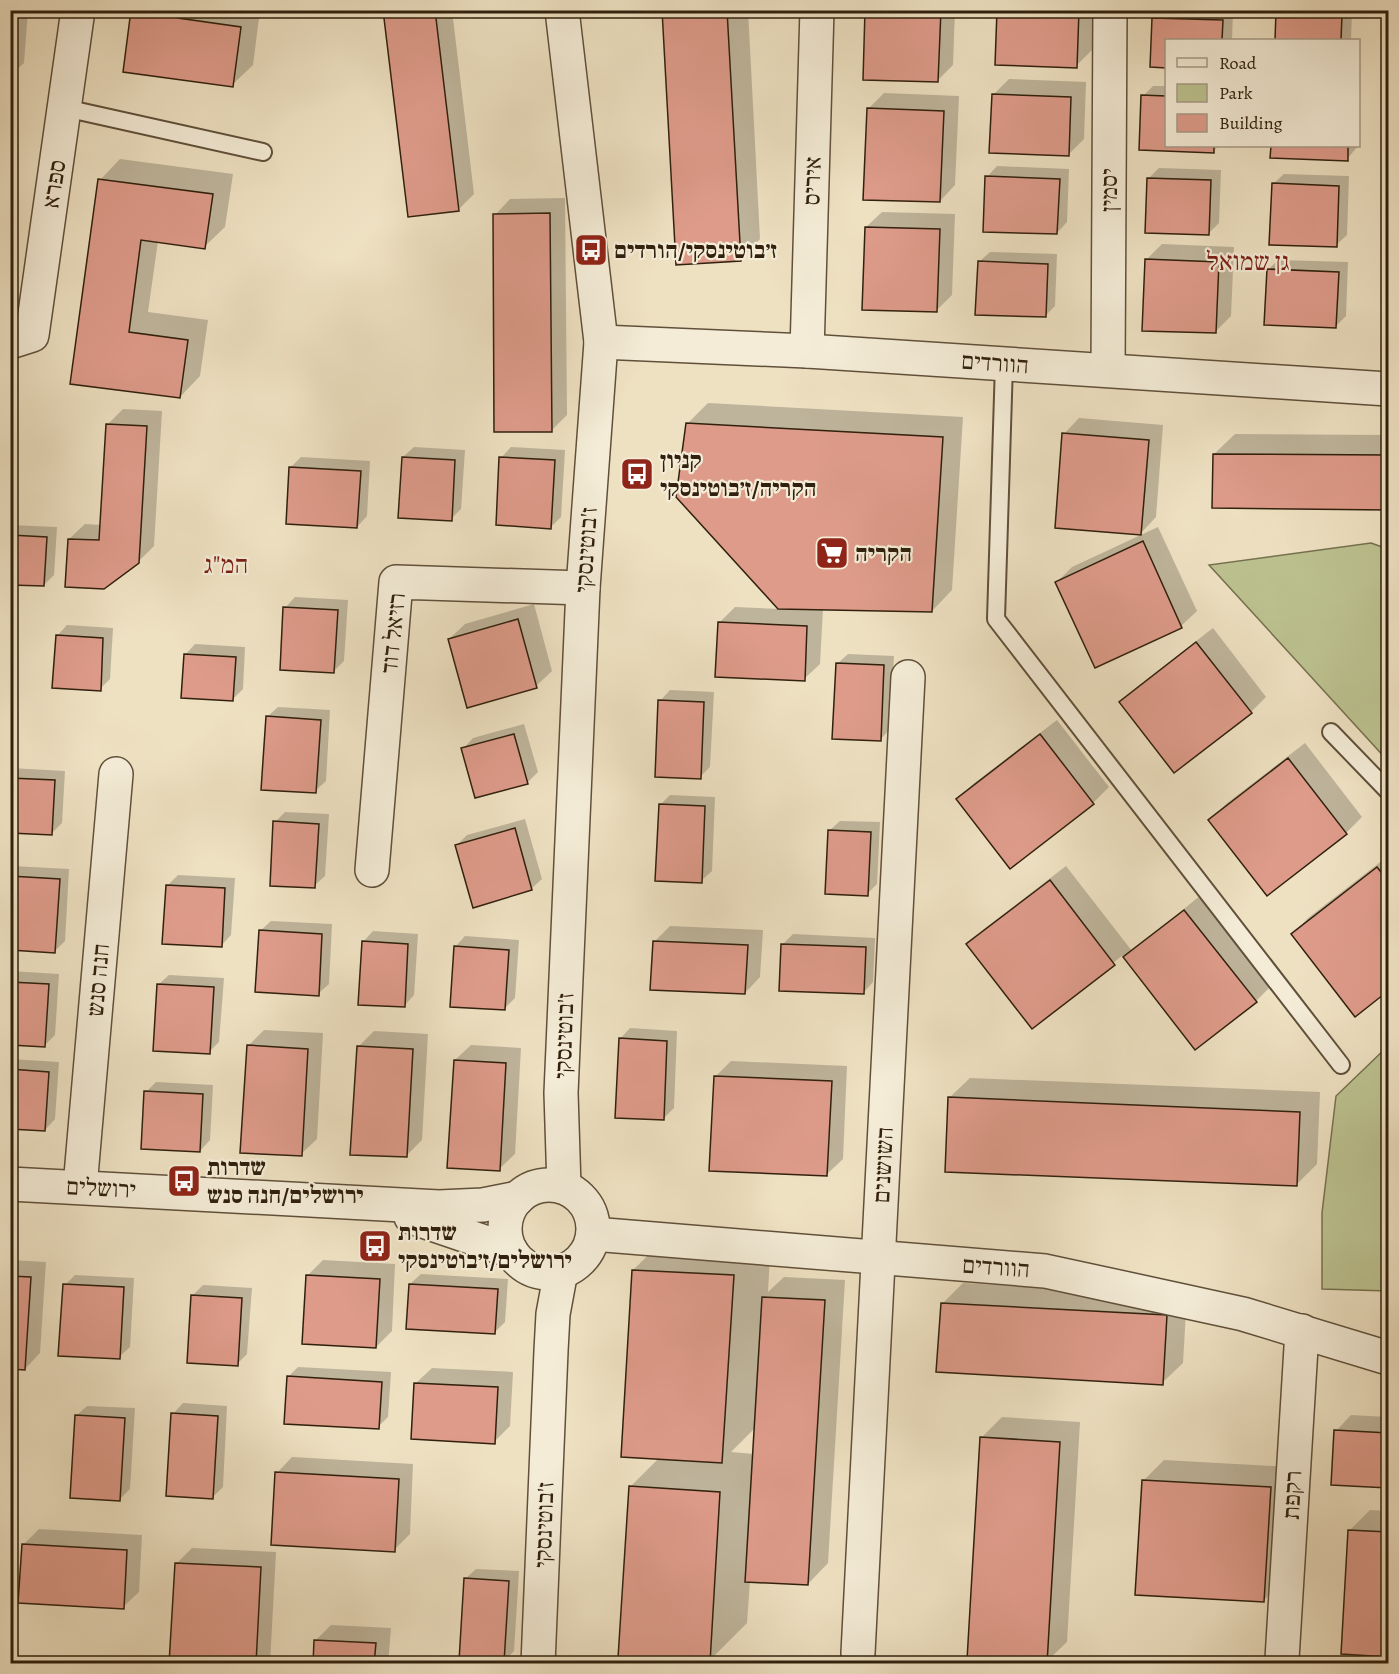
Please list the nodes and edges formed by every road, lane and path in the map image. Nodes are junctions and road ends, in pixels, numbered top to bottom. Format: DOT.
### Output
graph roads {
  1 [pos="78,10"];
  2 [pos="562,10"];
  3 [pos="816,10"];
  4 [pos="1110,10"];
  5 [pos="66,108"];
  6 [pos="263,152"];
  7 [pos="10,342"];
  8 [pos="601,342"];
  9 [pos="807,351"];
  10 [pos="1004,364"];
  11 [pos="1108,370"];
  12 [pos="1389,388"];
  13 [pos="583,588"];
  14 [pos="908,677"];
  15 [pos="1331,732"];
  16 [pos="116,774"];
  17 [pos="1389,791"];
  18 [pos="372,870"];
  19 [pos="1341,1065"];
  20 [pos="10,1184"];
  21 [pos="80,1187"];
  22 [pos="540,1191"];
  23 [pos="336,1202"];
  24 [pos="593,1234"];
  25 [pos="879,1258"];
  26 [pos="535,1264"];
  27 [pos="1302,1331"];
  28 [pos="1389,1358"];
  29 [pos="858,1653"];
  30 [pos="1282,1659"];
  31 [pos="538,1664"];
  1 -- 5 [label="street, ספרא"];
  2 -- 8 [label="street, ז'בוטינסקי"];
  3 -- 9 [label="street, איריס"];
  4 -- 11 [label="street, יסמין"];
  5 -- 6 [label="lane"];
  5 -- 7 [label="street, ספרא"];
  8 -- 9 [label="street, הוורדים"];
  8 -- 13 [label="street, ז'בוטינסקי"];
  9 -- 10 [label="street, הוורדים"];
  10 -- 11 [label="street, הוורדים"];
  10 -- 19 [label="lane"];
  11 -- 12 [label="street, הוורדים"];
  13 -- 18 [label="street, רזיאל דוד"];
  13 -- 22 [label="street, ז'בוטינסקי"];
  14 -- 25 [label="street, השושנים"];
  15 -- 17 [label="lane"];
  16 -- 21 [label="street, חנה סנש"];
  20 -- 21 [label="street, ירושלים"];
  21 -- 23 [label="street, ירושלים"];
  22 -- 23 [label="street, ירושלים"];
  22 -- 24 [label="street"];
  22 -- 26 [label="street"];
  23 -- 26 [label="street, ירושלים"];
  24 -- 25 [label="street, הוורדים"];
  24 -- 26 [label="street"];
  25 -- 27 [label="street, הוורדים"];
  25 -- 29 [label="street, השושנים"];
  26 -- 31 [label="street, ז'בוטינסקי"];
  27 -- 28 [label="street, הוורדים"];
  27 -- 30 [label="street, רקפת"];
}
